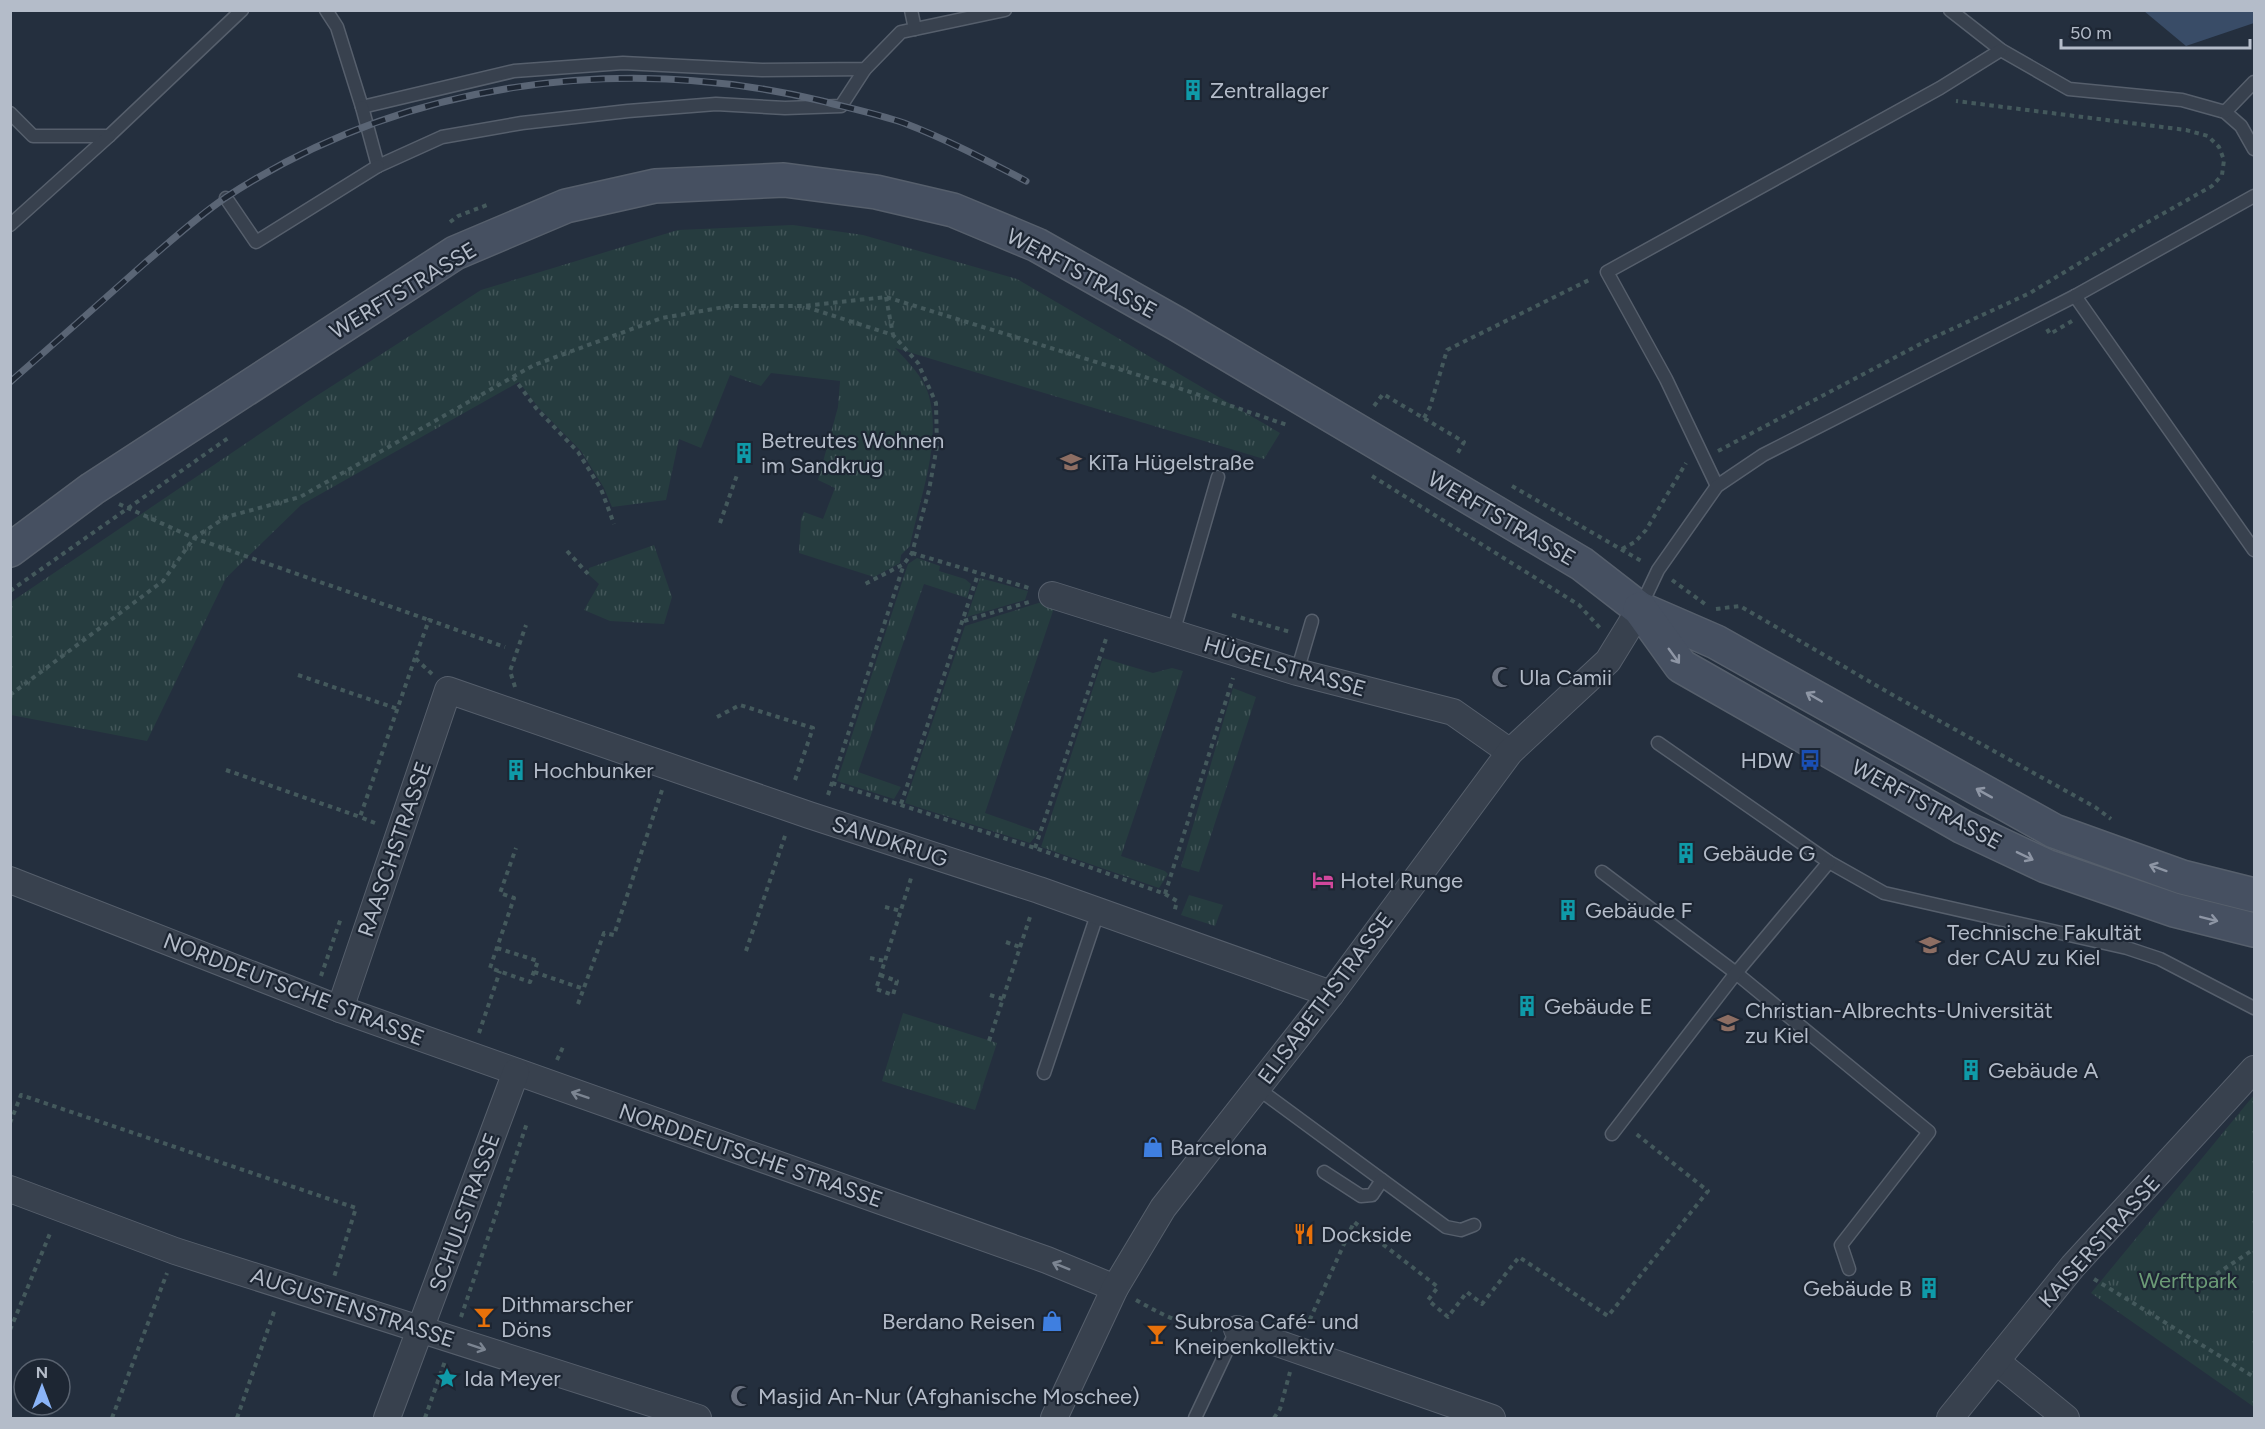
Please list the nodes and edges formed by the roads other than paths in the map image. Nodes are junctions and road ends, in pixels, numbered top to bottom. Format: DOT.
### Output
graph roads {
  1 [pos="242,10"];
  2 [pos="326,10"];
  3 [pos="911,10"];
  4 [pos="1005,10"];
  5 [pos="1950,10"];
  6 [pos="915,29"];
  7 [pos="2001,50"];
  8 [pos="865,69"];
  9 [pos="2254,82"];
  10 [pos="362,107"];
  11 [pos="2225,112"];
  12 [pos="10,113"];
  13 [pos="109,136"];
  14 [pos="2254,149"];
  15 [pos="378,166"];
  16 [pos="2254,196"];
  17 [pos="226,198"];
  18 [pos="10,225"];
  19 [pos="2075,296"];
  20 [pos="1218,477"];
  21 [pos="1717,486"];
  22 [pos="10,550"];
  23 [pos="2254,550"];
  24 [pos="1052,595"];
  25 [pos="1640,609"];
  26 [pos="1312,621"];
  27 [pos="1173,633"];
  28 [pos="1292,671"];
  29 [pos="448,690"];
  30 [pos="1658,743"];
  31 [pos="1510,752"];
  32 [pos="1828,862"];
  33 [pos="1602,872"];
  34 [pos="10,880"];
  35 [pos="2254,895"];
  36 [pos="1098,912"];
  37 [pos="2254,930"];
  38 [pos="1736,973"];
  39 [pos="1331,994"];
  40 [pos="2254,1008"];
  41 [pos="340,1009"];
  42 [pos="2254,1069"];
  43 [pos="516,1072"];
  44 [pos="1044,1072"];
  45 [pos="1257,1088"];
  46 [pos="1612,1134"];
  47 [pos="1324,1172"];
  48 [pos="1382,1180"];
  49 [pos="10,1189"];
  50 [pos="1474,1225"];
  51 [pos="1849,1269"];
  52 [pos="1115,1288"];
  53 [pos="422,1329"];
  54 [pos="1237,1329"];
  55 [pos="1996,1361"];
  56 [pos="387,1419"];
  57 [pos="698,1419"];
  58 [pos="1054,1419"];
  59 [pos="1195,1419"];
  60 [pos="1492,1419"];
  61 [pos="1950,1419"];
  62 [pos="2066,1419"];
  1 -- 13 [label="lane"];
  2 -- 10 [label="lane"];
  3 -- 6 [label="lane"];
  4 -- 6 [label="lane"];
  5 -- 7 [label="lane"];
  6 -- 8 [label="lane"];
  7 -- 11 [label="lane"];
  7 -- 21 [label="lane"];
  8 -- 10 [label="lane"];
  8 -- 15 [label="lane"];
  9 -- 11 [label="lane"];
  10 -- 15 [label="lane"];
  11 -- 14 [label="lane"];
  12 -- 13 [label="lane"];
  13 -- 18 [label="lane"];
  15 -- 17 [label="lane"];
  16 -- 19 [label="lane"];
  19 -- 21 [label="lane"];
  19 -- 23 [label="lane"];
  20 -- 27 [label="lane"];
  21 -- 25 [label="lane"];
  22 -- 25 [label="main road, WERFTSTRASSE"];
  24 -- 27 [label="street, HÜGELSTRASSE"];
  25 -- 31 [label="street, ELISABETHSTRASSE"];
  35 -- 25 [label="main road, WERFTSTRASSE, one-way"];
  25 -- 37 [label="main road, WERFTSTRASSE, one-way"];
  26 -- 28 [label="lane"];
  27 -- 28 [label="street, HÜGELSTRASSE"];
  28 -- 31 [label="street, HÜGELSTRASSE"];
  29 -- 36 [label="street, SANDKRUG"];
  29 -- 41 [label="street, RAASCHSTRASSE"];
  30 -- 32 [label="lane"];
  31 -- 39 [label="street, ELISABETHSTRASSE"];
  32 -- 38 [label="lane"];
  32 -- 40 [label="lane"];
  33 -- 38 [label="lane"];
  34 -- 41 [label="street, NORDDEUTSCHE STRASSE"];
  36 -- 39 [label="street, SANDKRUG"];
  36 -- 44 [label="lane"];
  38 -- 46 [label="lane"];
  38 -- 51 [label="lane"];
  39 -- 45 [label="street, ELISABETHSTRASSE"];
  41 -- 43 [label="street, NORDDEUTSCHE STRASSE"];
  42 -- 55 [label="street, KAISERSTRASSE"];
  52 -- 43 [label="street, NORDDEUTSCHE STRASSE, one-way"];
  43 -- 53 [label="street, SCHULSTRASSE"];
  45 -- 48 [label="lane"];
  45 -- 52 [label="street, ELISABETHSTRASSE"];
  47 -- 48 [label="lane"];
  48 -- 50 [label="lane"];
  49 -- 53 [label="street, AUGUSTENSTRASSE"];
  52 -- 58 [label="street, ELISABETHSTRASSE"];
  53 -- 56 [label="street, SCHULSTRASSE"];
  53 -- 57 [label="street, AUGUSTENSTRASSE, one-way"];
  54 -- 59 [label="lane"];
  54 -- 60 [label="street"];
  55 -- 61 [label="street, KAISERSTRASSE"];
  55 -- 62 [label="street"];
}
